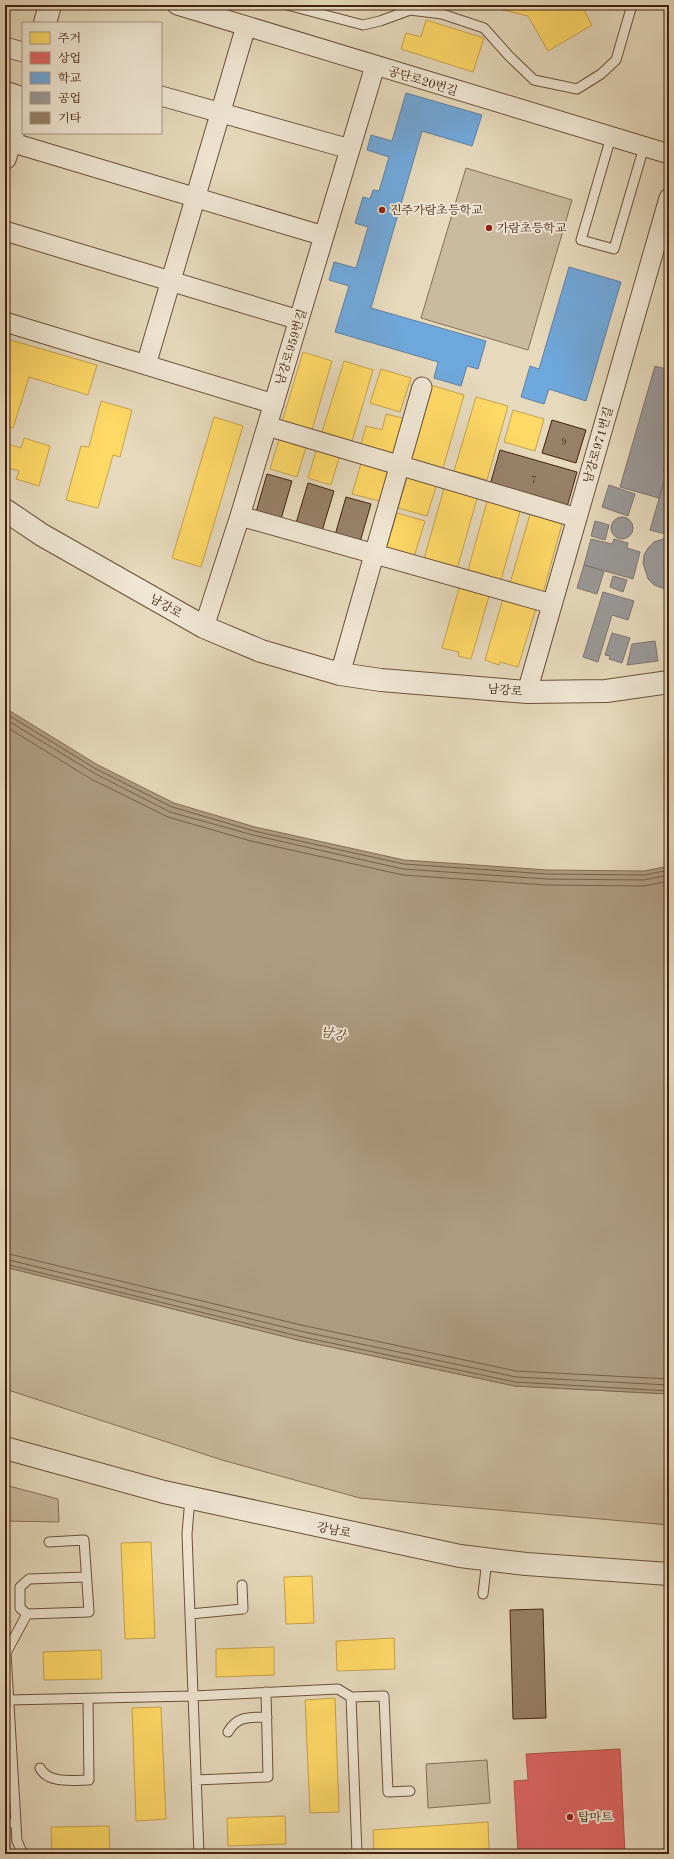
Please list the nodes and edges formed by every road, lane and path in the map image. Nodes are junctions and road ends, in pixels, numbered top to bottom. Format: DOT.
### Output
graph roads {
  1 [pos="50,5"];
  2 [pos="177,5"];
  3 [pos="287,5"];
  4 [pos="632,5"];
  5 [pos="45,22"];
  6 [pos="246,26"];
  7 [pos="5,47"];
  8 [pos="22,52"];
  9 [pos="375,66"];
  10 [pos="5,92"];
  11 [pos="162,96"];
  12 [pos="22,98"];
  13 [pos="22,101"];
  14 [pos="220,113"];
  15 [pos="611,137"];
  16 [pos="644,147"];
  17 [pos="350,149"];
  18 [pos="7,150"];
  19 [pos="669,154"];
  20 [pos="195,198"];
  21 [pos="669,198"];
  22 [pos="5,231"];
  23 [pos="324,236"];
  24 [pos="171,281"];
  25 [pos="299,320"];
  26 [pos="5,322"];
  27 [pos="146,365"];
  28 [pos="422,387"];
  29 [pos="274,404"];
  30 [pos="267,426"];
  31 [pos="400,466"];
  32 [pos="5,510"];
  33 [pos="240,516"];
  34 [pos="577,518"];
  35 [pos="374,554"];
  36 [pos="552,604"];
  37 [pos="204,627"];
  38 [pos="340,674"];
  39 [pos="669,682"];
  40 [pos="527,692"];
  41 [pos="5,1448"];
  42 [pos="190,1498"];
  43 [pos="49,1542"];
  44 [pos="487,1560"];
  45 [pos="669,1574"];
  46 [pos="86,1577"];
  47 [pos="242,1585"];
  48 [pos="483,1594"];
  49 [pos="27,1614"];
  50 [pos="190,1614"];
  51 [pos="6,1676"];
  52 [pos="266,1692"];
  53 [pos="193,1696"];
  54 [pos="351,1697"];
  55 [pos="88,1698"];
  56 [pos="8,1700"];
  57 [pos="267,1716"];
  58 [pos="228,1732"];
  59 [pos="40,1768"];
  60 [pos="196,1780"];
  61 [pos="410,1791"];
  62 [pos="5,1823"];
  63 [pos="16,1823"];
  64 [pos="23,1854"];
  65 [pos="199,1854"];
  66 [pos="357,1854"];
  1 -- 5 [label="street"];
  2 -- 6 [label="street, 공단로20번길"];
  3 -- 4 [label="lane"];
  6 -- 9 [label="street, 공단로20번길"];
  6 -- 14 [label="street"];
  7 -- 8 [label="street"];
  9 -- 15 [label="street, 공단로20번길"];
  9 -- 17 [label="street, 남강로959번길"];
  10 -- 12 [label="street"];
  11 -- 14 [label="street"];
  13 -- 18 [label="street"];
  14 -- 17 [label="street"];
  14 -- 20 [label="street"];
  15 -- 16 [label="street, 공단로20번길"];
  15 -- 16 [label="lane"];
  16 -- 19 [label="street, 공단로20번길"];
  17 -- 23 [label="street, 남강로959번길"];
  18 -- 20 [label="street"];
  20 -- 23 [label="street"];
  20 -- 24 [label="street"];
  21 -- 34 [label="street, 남강로971번길"];
  22 -- 24 [label="street"];
  23 -- 25 [label="street, 남강로959번길"];
  24 -- 25 [label="street"];
  24 -- 27 [label="street"];
  25 -- 29 [label="street, 남강로959번길"];
  26 -- 27 [label="street"];
  27 -- 29 [label="street"];
  28 -- 31 [label="street"];
  29 -- 30 [label="street, 남강로959번길"];
  30 -- 31 [label="street"];
  30 -- 33 [label="street, 남강로959번길"];
  31 -- 34 [label="street"];
  31 -- 35 [label="street"];
  32 -- 37 [label="street, 남강로"];
  33 -- 35 [label="street"];
  33 -- 37 [label="street, 남강로959번길"];
  34 -- 36 [label="street, 남강로971번길"];
  35 -- 36 [label="street"];
  35 -- 38 [label="street"];
  36 -- 40 [label="street, 남강로971번길"];
  37 -- 38 [label="street, 남강로"];
  38 -- 40 [label="street, 남강로"];
  39 -- 40 [label="street, 남강로"];
  41 -- 42 [label="street, 강남로"];
  42 -- 44 [label="street, 강남로"];
  42 -- 50 [label="lane"];
  43 -- 46 [label="lane"];
  44 -- 45 [label="street, 강남로"];
  44 -- 48 [label="lane"];
  46 -- 49 [label="lane"];
  46 -- 49 [label="lane"];
  47 -- 50 [label="lane"];
  49 -- 51 [label="lane"];
  50 -- 53 [label="lane"];
  51 -- 56 [label="lane"];
  52 -- 53 [label="lane"];
  52 -- 54 [label="lane"];
  52 -- 57 [label="lane"];
  53 -- 55 [label="lane"];
  53 -- 60 [label="lane"];
  54 -- 61 [label="lane"];
  54 -- 66 [label="lane"];
  55 -- 56 [label="lane"];
  55 -- 59 [label="lane"];
  56 -- 63 [label="lane"];
  57 -- 58 [label="lane"];
  57 -- 60 [label="lane"];
  60 -- 65 [label="lane"];
  62 -- 63 [label="lane"];
  63 -- 64 [label="lane"];
}
